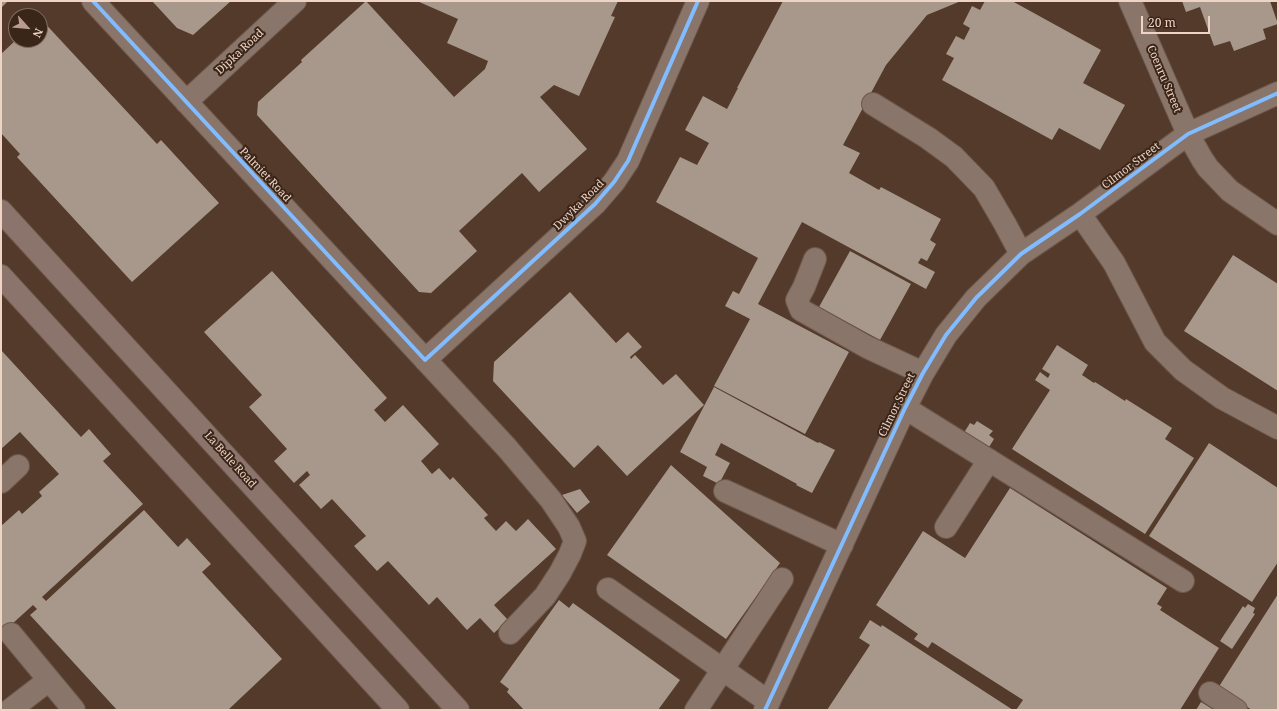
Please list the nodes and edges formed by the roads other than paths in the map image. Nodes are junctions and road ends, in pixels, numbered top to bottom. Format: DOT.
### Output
graph roads {
  1 [pos="93,1"];
  2 [pos="295,1"];
  3 [pos="698,1"];
  4 [pos="1130,1"];
  5 [pos="1278,93"];
  6 [pos="186,102"];
  7 [pos="873,104"];
  8 [pos="1188,134"];
  9 [pos="1,211"];
  10 [pos="1080,214"];
  11 [pos="1278,224"];
  12 [pos="1021,254"];
  13 [pos="815,259"];
  14 [pos="1,276"];
  15 [pos="425,360"];
  16 [pos="923,373"];
  17 [pos="905,408"];
  18 [pos="1278,428"];
  19 [pos="989,460"];
  20 [pos="18,466"];
  21 [pos="1,482"];
  22 [pos="725,491"];
  23 [pos="946,528"];
  24 [pos="842,545"];
  25 [pos="782,579"];
  26 [pos="1183,581"];
  27 [pos="608,589"];
  28 [pos="510,633"];
  29 [pos="11,634"];
  30 [pos="722,670"];
  31 [pos="49,680"];
  32 [pos="1210,693"];
  33 [pos="767,706"];
  34 [pos="10,710"];
  35 [pos="74,710"];
  36 [pos="398,710"];
  37 [pos="458,710"];
  38 [pos="696,710"];
  39 [pos="1236,710"];
  1 -- 6 [label="street, Palmiet Road"];
  2 -- 6 [label="street, Dipka Road"];
  3 -- 15 [label="street, Dwyka Road"];
  4 -- 8 [label="street, Coenru Street"];
  5 -- 8 [label="street, Cilmor Street"];
  6 -- 15 [label="street, Palmiet Road"];
  7 -- 12 [label="street"];
  8 -- 10 [label="street, Cilmor Street"];
  8 -- 11 [label="street, Coenru Street"];
  9 -- 37 [label="main road, La Belle Road"];
  10 -- 12 [label="street, Cilmor Street"];
  10 -- 18 [label="street"];
  12 -- 16 [label="street, Cilmor Street"];
  13 -- 16 [label="street"];
  14 -- 36 [label="main road"];
  15 -- 28 [label="street, Palmiet Road"];
  16 -- 17 [label="street, Cilmor Street"];
  17 -- 19 [label="street"];
  17 -- 24 [label="street, Cilmor Street"];
  19 -- 23 [label="street"];
  19 -- 26 [label="street"];
  20 -- 21 [label="street"];
  22 -- 24 [label="street"];
  24 -- 33 [label="street, Cilmor Street"];
  25 -- 30 [label="street"];
  27 -- 30 [label="street"];
  29 -- 31 [label="street"];
  30 -- 33 [label="street"];
  30 -- 38 [label="street"];
  31 -- 34 [label="street"];
  31 -- 35 [label="street"];
  32 -- 39 [label="street"];
}
